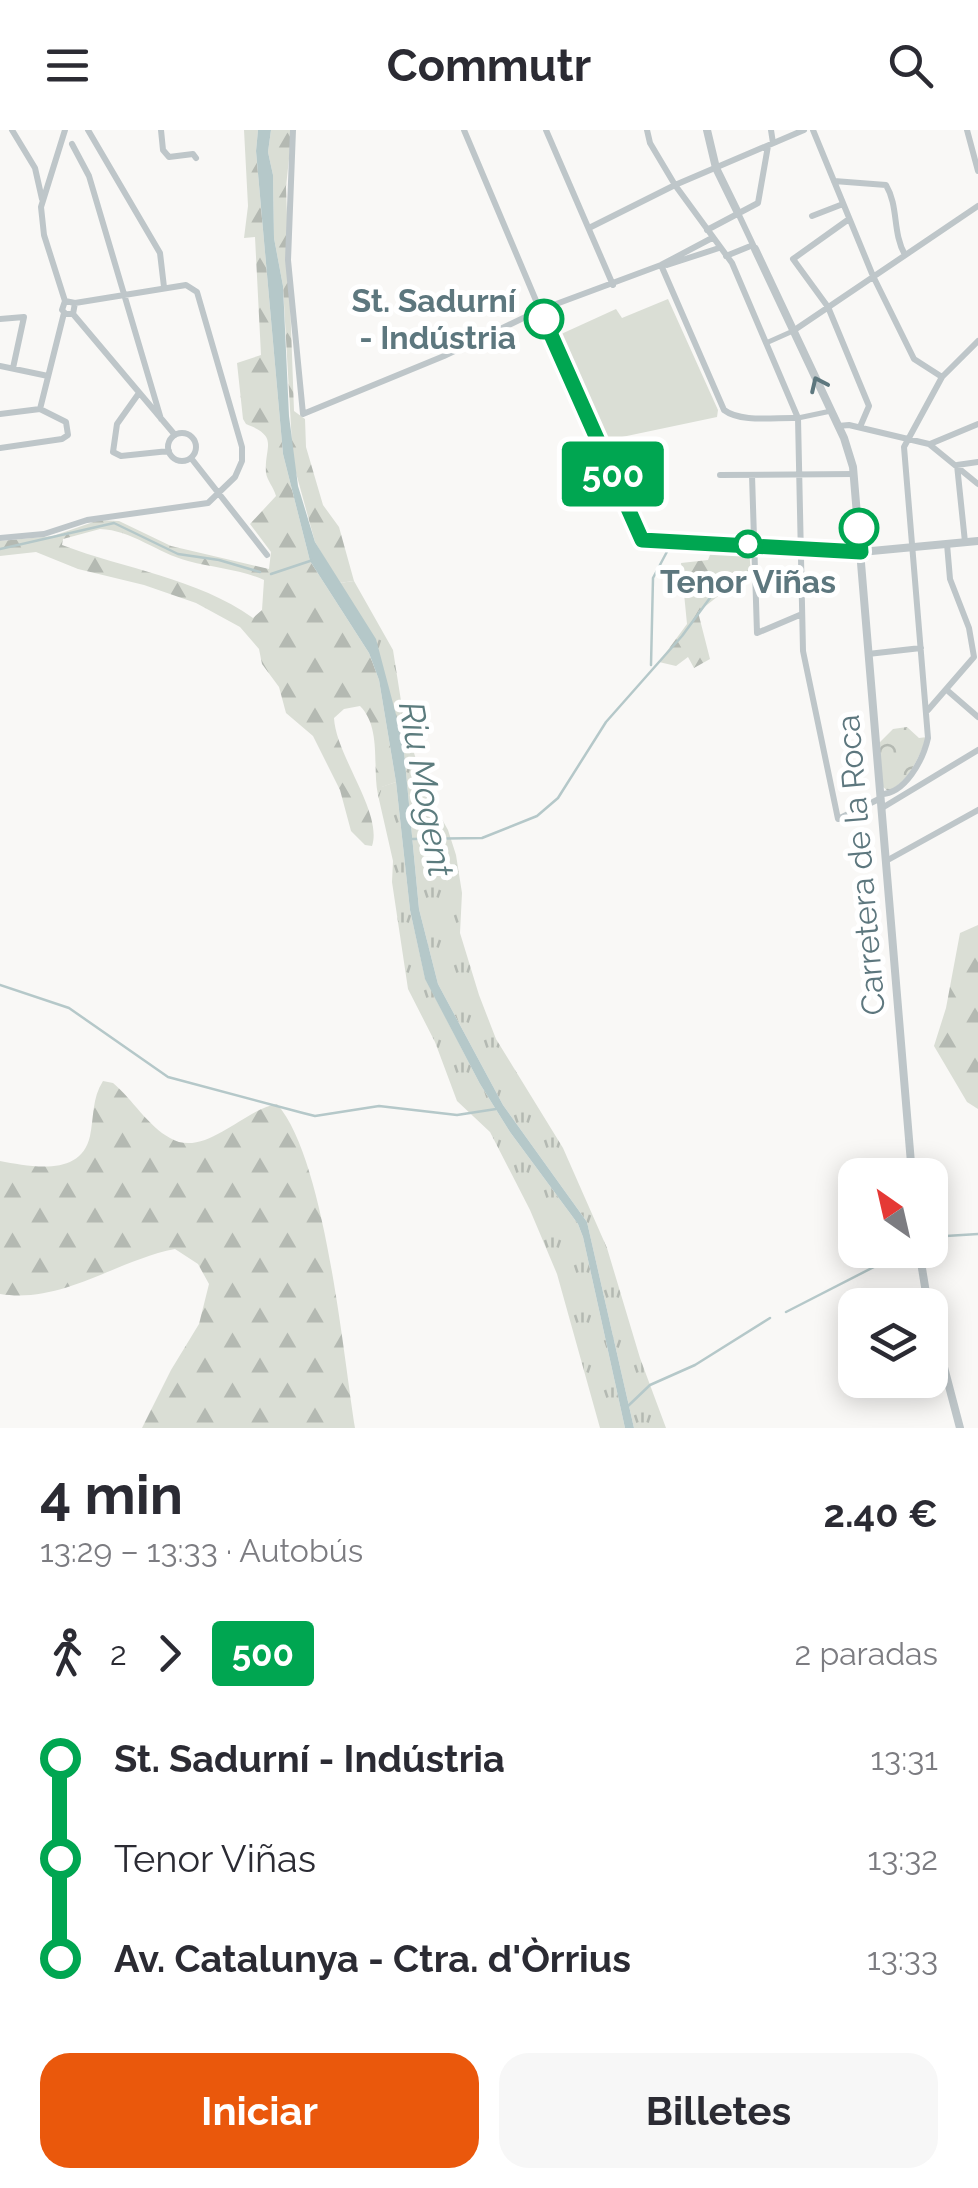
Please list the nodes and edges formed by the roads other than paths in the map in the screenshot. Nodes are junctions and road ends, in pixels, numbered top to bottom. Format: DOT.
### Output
graph roads {
  1 [pos="12,130"];
  2 [pos="65,130"];
  3 [pos="88,130"];
  4 [pos="161,130"];
  5 [pos="293,130"];
  6 [pos="464,130"];
  7 [pos="546,130"];
  8 [pos="648,130"];
  9 [pos="707,130"];
  10 [pos="771,130"];
  11 [pos="804,130"];
  12 [pos="814,130"];
  13 [pos="966,130"];
  14 [pos="72,144"];
  15 [pos="770,144"];
  16 [pos="196,158"];
  17 [pos="716,168"];
  18 [pos="978,171"];
  19 [pos="834,181"];
  20 [pos="675,185"];
  21 [pos="42,200"];
  22 [pos="843,204"];
  23 [pos="978,206"];
  24 [pos="738,213"];
  25 [pos="812,216"];
  26 [pos="849,219"];
  27 [pos="589,228"];
  28 [pos="707,230"];
  29 [pos="712,238"];
  30 [pos="754,247"];
  31 [pos="719,248"];
  32 [pos="904,255"];
  33 [pos="726,256"];
  34 [pos="661,266"];
  35 [pos="873,276"];
  36 [pos="613,285"];
  37 [pos="164,288"];
  38 [pos="126,294"];
  39 [pos="65,301"];
  40 [pos="75,304"];
  41 [pos="828,306"];
  42 [pos="540,310"];
  43 [pos="68,313"];
  44 [pos="0,319"];
  45 [pos="793,331"];
  46 [pos="978,341"];
  47 [pos="766,343"];
  48 [pos="0,366"];
  49 [pos="12,368"];
  50 [pos="48,376"];
  51 [pos="942,377"];
  52 [pos="139,393"];
  53 [pos="40,409"];
  54 [pos="831,411"];
  55 [pos="0,414"];
  56 [pos="798,418"];
  57 [pos="161,419"];
  58 [pos="978,424"];
  59 [pos="838,426"];
  60 [pos="860,427"];
  61 [pos="174,435"];
  62 [pos="907,440"];
  63 [pos="929,444"];
  64 [pos="0,448"];
  65 [pos="169,451"];
  66 [pos="190,458"];
  67 [pos="978,462"];
  68 [pos="957,465"];
  69 [pos="854,474"];
  70 [pos="720,475"];
  71 [pos="752,475"];
  72 [pos="799,475"];
  73 [pos="978,484"];
  74 [pos="220,494"];
  75 [pos="0,538"];
  76 [pos="978,541"];
  77 [pos="965,542"];
  78 [pos="755,544"];
  79 [pos="946,544"];
  80 [pos="800,546"];
  81 [pos="911,547"];
  82 [pos="861,552"];
  83 [pos="266,555"];
  84 [pos="802,614"];
  85 [pos="921,648"];
  86 [pos="868,654"];
  87 [pos="948,691"];
  88 [pos="927,711"];
  89 [pos="978,717"];
  90 [pos="978,750"];
  91 [pos="904,784"];
  92 [pos="910,791"];
  93 [pos="881,800"];
  94 [pos="978,810"];
  95 [pos="886,861"];
  96 [pos="911,1158"];
  97 [pos="948,1382"];
  98 [pos="960,1428"];
  1 -- 21 [label="street"];
  2 -- 21 [label="street"];
  3 -- 37 [label="street"];
  4 -- 16 [label="street"];
  5 -- 42 [label="street"];
  6 -- 42 [label="street"];
  7 -- 27 [label="street"];
  8 -- 20 [label="street"];
  9 -- 17 [label="street"];
  10 -- 15 [label="street"];
  11 -- 15 [label="street"];
  12 -- 19 [label="street"];
  13 -- 18 [label="street"];
  14 -- 38 [label="street"];
  15 -- 17 [label="street"];
  15 -- 24 [label="street"];
  17 -- 20 [label="street"];
  17 -- 24 [label="street"];
  19 -- 22 [label="street"];
  19 -- 32 [label="street"];
  20 -- 27 [label="street"];
  20 -- 28 [label="street"];
  21 -- 39 [label="street"];
  22 -- 25 [label="street"];
  22 -- 26 [label="street"];
  23 -- 32 [label="street"];
  24 -- 28 [label="street"];
  24 -- 30 [label="street"];
  26 -- 35 [label="street"];
  26 -- 41 [label="street"];
  27 -- 36 [label="street"];
  28 -- 29 [label="street"];
  29 -- 31 [label="street"];
  29 -- 34 [label="street"];
  30 -- 33 [label="street"];
  30 -- 45 [label="street, Carretera de la Roca"];
  31 -- 33 [label="street"];
  31 -- 34 [label="street"];
  32 -- 35 [label="street"];
  33 -- 47 [label="street"];
  34 -- 36 [label="street"];
  34 -- 56 [label="street"];
  35 -- 41 [label="street"];
  35 -- 51 [label="street"];
  36 -- 42 [label="street"];
  37 -- 38 [label="street"];
  37 -- 74 [label="street"];
  38 -- 40 [label="street"];
  38 -- 57 [label="street"];
  39 -- 40 [label="street"];
  39 -- 43 [label="street"];
  40 -- 43 [label="street"];
  41 -- 45 [label="street"];
  41 -- 60 [label="street"];
  42 -- 78 [label="street"];
  43 -- 50 [label="street"];
  43 -- 52 [label="street"];
  44 -- 49 [label="street"];
  45 -- 47 [label="street"];
  54 -- 45 [label="street, Carretera de la Roca, one-way"];
  46 -- 51 [label="street"];
  47 -- 56 [label="street"];
  48 -- 49 [label="street"];
  49 -- 50 [label="street"];
  50 -- 53 [label="street"];
  51 -- 62 [label="street"];
  52 -- 57 [label="street"];
  52 -- 65 [label="street"];
  53 -- 55 [label="street"];
  53 -- 64 [label="street"];
  54 -- 56 [label="street"];
  54 -- 59 [label="street, Carretera de la Roca"];
  56 -- 72 [label="street"];
  57 -- 61 [label="street"];
  58 -- 63 [label="street"];
  59 -- 60 [label="street"];
  59 -- 69 [label="street, Carretera de la Roca"];
  60 -- 62 [label="street"];
  61 -- 65 [label="street"];
  61 -- 66 [label="street"];
  62 -- 63 [label="street"];
  62 -- 81 [label="street"];
  63 -- 68 [label="street"];
  65 -- 66 [label="street"];
  66 -- 74 [label="street"];
  67 -- 68 [label="street"];
  68 -- 73 [label="street"];
  68 -- 77 [label="street"];
  69 -- 72 [label="street"];
  69 -- 82 [label="street, Carretera de la Roca"];
  70 -- 71 [label="street"];
  71 -- 72 [label="street"];
  71 -- 78 [label="street"];
  72 -- 80 [label="street"];
  74 -- 75 [label="street"];
  74 -- 83 [label="street"];
  76 -- 77 [label="street"];
  77 -- 79 [label="street"];
  78 -- 80 [label="street"];
  78 -- 84 [label="street"];
  79 -- 81 [label="street"];
  79 -- 87 [label="street"];
  80 -- 82 [label="street"];
  80 -- 84 [label="street"];
  81 -- 82 [label="street"];
  81 -- 85 [label="street"];
  82 -- 86 [label="street, Carretera de la Roca"];
  84 -- 93 [label="street"];
  85 -- 86 [label="street"];
  85 -- 88 [label="street"];
  86 -- 93 [label="street, Carretera de la Roca"];
  87 -- 88 [label="street"];
  87 -- 89 [label="street"];
  88 -- 91 [label="street"];
  90 -- 92 [label="street"];
  91 -- 92 [label="street"];
  91 -- 93 [label="street"];
  92 -- 93 [label="street"];
  93 -- 95 [label="street, Carretera de la Roca"];
  94 -- 95 [label="street"];
  95 -- 96 [label="street, Carretera de la Roca"];
  97 -- 98 [label="street"];
}
